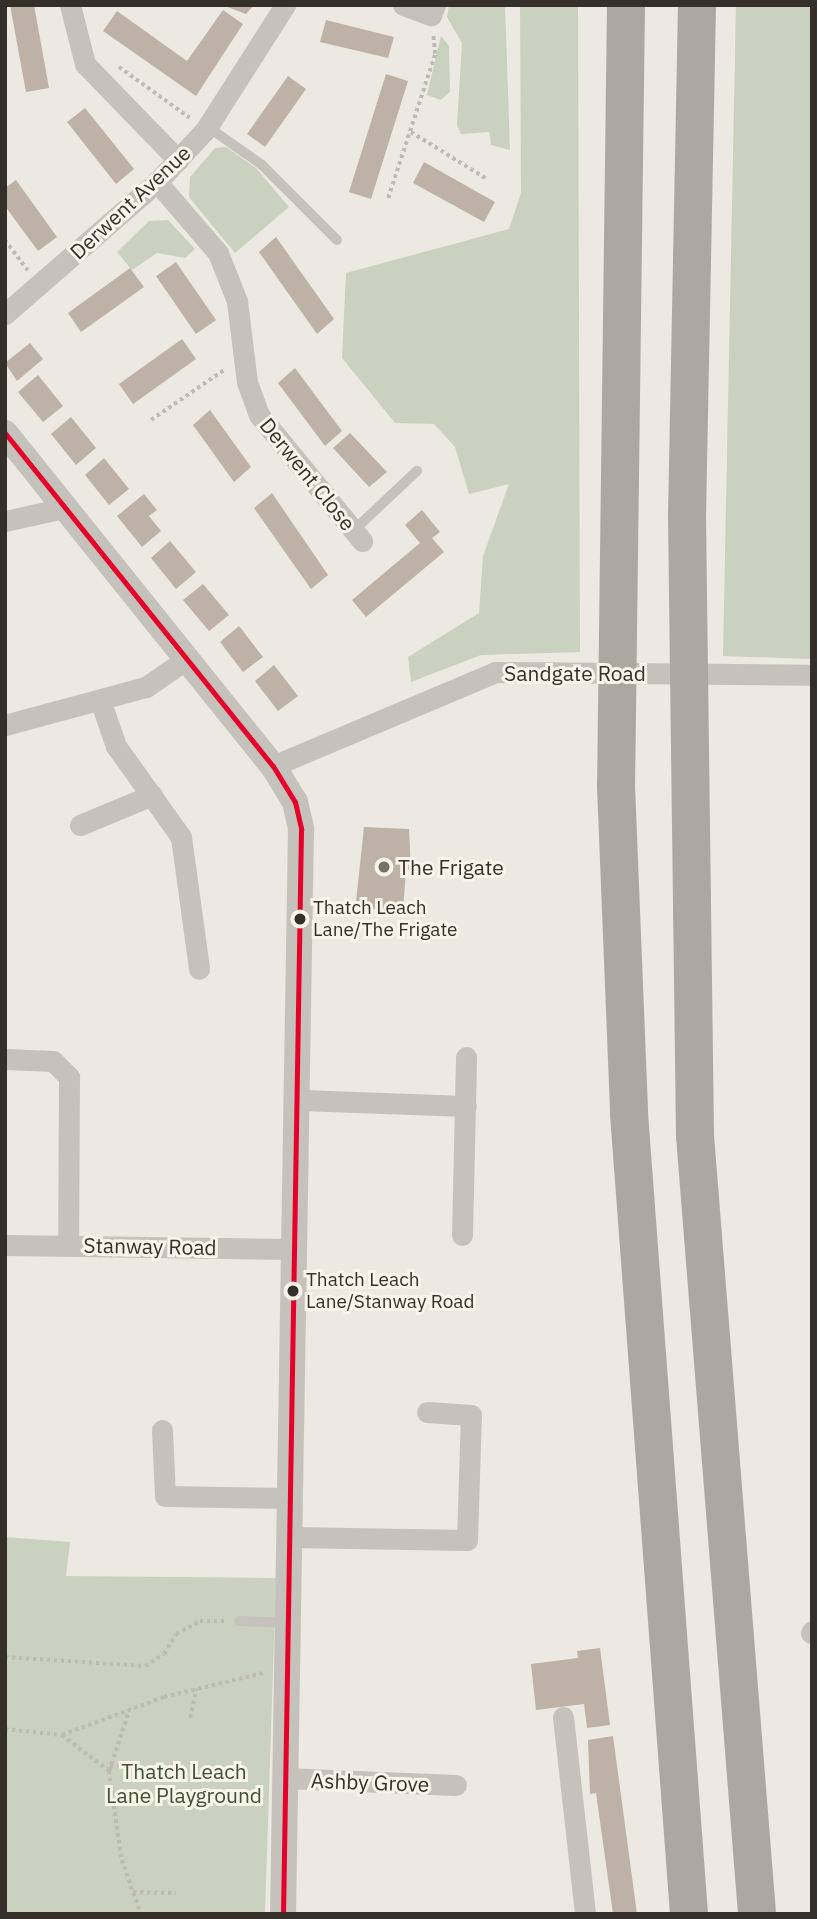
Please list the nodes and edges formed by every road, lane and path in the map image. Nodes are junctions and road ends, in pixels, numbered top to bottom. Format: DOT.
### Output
graph roads {
  1 [pos="70,5"];
  2 [pos="285,5"];
  3 [pos="402,5"];
  4 [pos="626,5"];
  5 [pos="697,5"];
  6 [pos="433,10"];
  7 [pos="78,37"];
  8 [pos="207,128"];
  9 [pos="411,132"];
  10 [pos="178,160"];
  11 [pos="487,179"];
  12 [pos="157,182"];
  13 [pos="388,198"];
  14 [pos="5,240"];
  15 [pos="337,240"];
  16 [pos="37,287"];
  17 [pos="5,314"];
  18 [pos="243,357"];
  19 [pos="151,420"];
  20 [pos="5,433"];
  21 [pos="417,471"];
  22 [pos="64,508"];
  23 [pos="5,521"];
  24 [pos="357,536"];
  25 [pos="185,660"];
  26 [pos="809,675"];
  27 [pos="100,701"];
  28 [pos="5,725"];
  29 [pos="273,766"];
  30 [pos="152,795"];
  31 [pos="80,825"];
  32 [pos="199,970"];
  33 [pos="466,1056"];
  34 [pos="5,1059"];
  35 [pos="301,1100"];
  36 [pos="466,1105"];
  37 [pos="461,1235"];
  38 [pos="68,1244"];
  39 [pos="5,1245"];
  40 [pos="295,1249"];
  41 [pos="426,1412"];
  42 [pos="162,1430"];
  43 [pos="291,1498"];
  44 [pos="291,1537"];
  45 [pos="239,1621"];
  46 [pos="288,1623"];
  47 [pos="5,1657"];
  48 [pos="287,1667"];
  49 [pos="196,1689"];
  50 [pos="130,1709"];
  51 [pos="563,1717"];
  52 [pos="190,1718"];
  53 [pos="5,1729"];
  54 [pos="62,1735"];
  55 [pos="109,1768"];
  56 [pos="138,1768"];
  57 [pos="284,1778"];
  58 [pos="456,1785"];
  59 [pos="133,1892"];
  60 [pos="176,1893"];
  61 [pos="141,1914"];
  62 [pos="283,1914"];
  63 [pos="585,1914"];
  64 [pos="689,1914"];
  65 [pos="757,1914"];
  1 -- 7 [label="street"];
  2 -- 8 [label="street, Derwent Avenue"];
  3 -- 6 [label="street"];
  4 -- 64 [label="highway"];
  5 -- 65 [label="highway"];
  6 -- 9 [label="path"];
  7 -- 8 [label="path"];
  7 -- 10 [label="street"];
  8 -- 10 [label="street, Derwent Avenue"];
  8 -- 15 [label="lane"];
  9 -- 11 [label="path"];
  9 -- 13 [label="path"];
  10 -- 12 [label="street, Derwent Avenue"];
  12 -- 16 [label="street, Derwent Avenue"];
  12 -- 18 [label="street, Derwent Close"];
  14 -- 16 [label="path"];
  16 -- 17 [label="street, Derwent Avenue"];
  18 -- 19 [label="path"];
  18 -- 24 [label="street, Derwent Close"];
  20 -- 22 [label="street"];
  21 -- 24 [label="lane"];
  22 -- 23 [label="street"];
  22 -- 25 [label="street"];
  25 -- 27 [label="street"];
  25 -- 29 [label="street"];
  26 -- 29 [label="street, Sandgate Road"];
  27 -- 28 [label="street"];
  27 -- 30 [label="street"];
  29 -- 35 [label="street"];
  30 -- 31 [label="street"];
  30 -- 32 [label="street"];
  33 -- 36 [label="street"];
  34 -- 38 [label="street"];
  35 -- 36 [label="street"];
  35 -- 40 [label="street"];
  36 -- 37 [label="street"];
  38 -- 39 [label="street, Stanway Road"];
  38 -- 40 [label="street, Stanway Road"];
  40 -- 43 [label="street"];
  41 -- 44 [label="street"];
  42 -- 43 [label="street"];
  43 -- 44 [label="street"];
  44 -- 46 [label="street"];
  45 -- 46 [label="lane"];
  45 -- 47 [label="path"];
  46 -- 48 [label="street"];
  48 -- 49 [label="path"];
  48 -- 57 [label="street"];
  49 -- 50 [label="path"];
  49 -- 52 [label="path"];
  50 -- 54 [label="path"];
  50 -- 55 [label="path"];
  51 -- 63 [label="street"];
  53 -- 54 [label="path"];
  54 -- 55 [label="path"];
  55 -- 56 [label="path"];
  55 -- 59 [label="path"];
  57 -- 58 [label="street, Ashby Grove"];
  57 -- 62 [label="street"];
  59 -- 60 [label="path"];
  59 -- 61 [label="path"];
}
